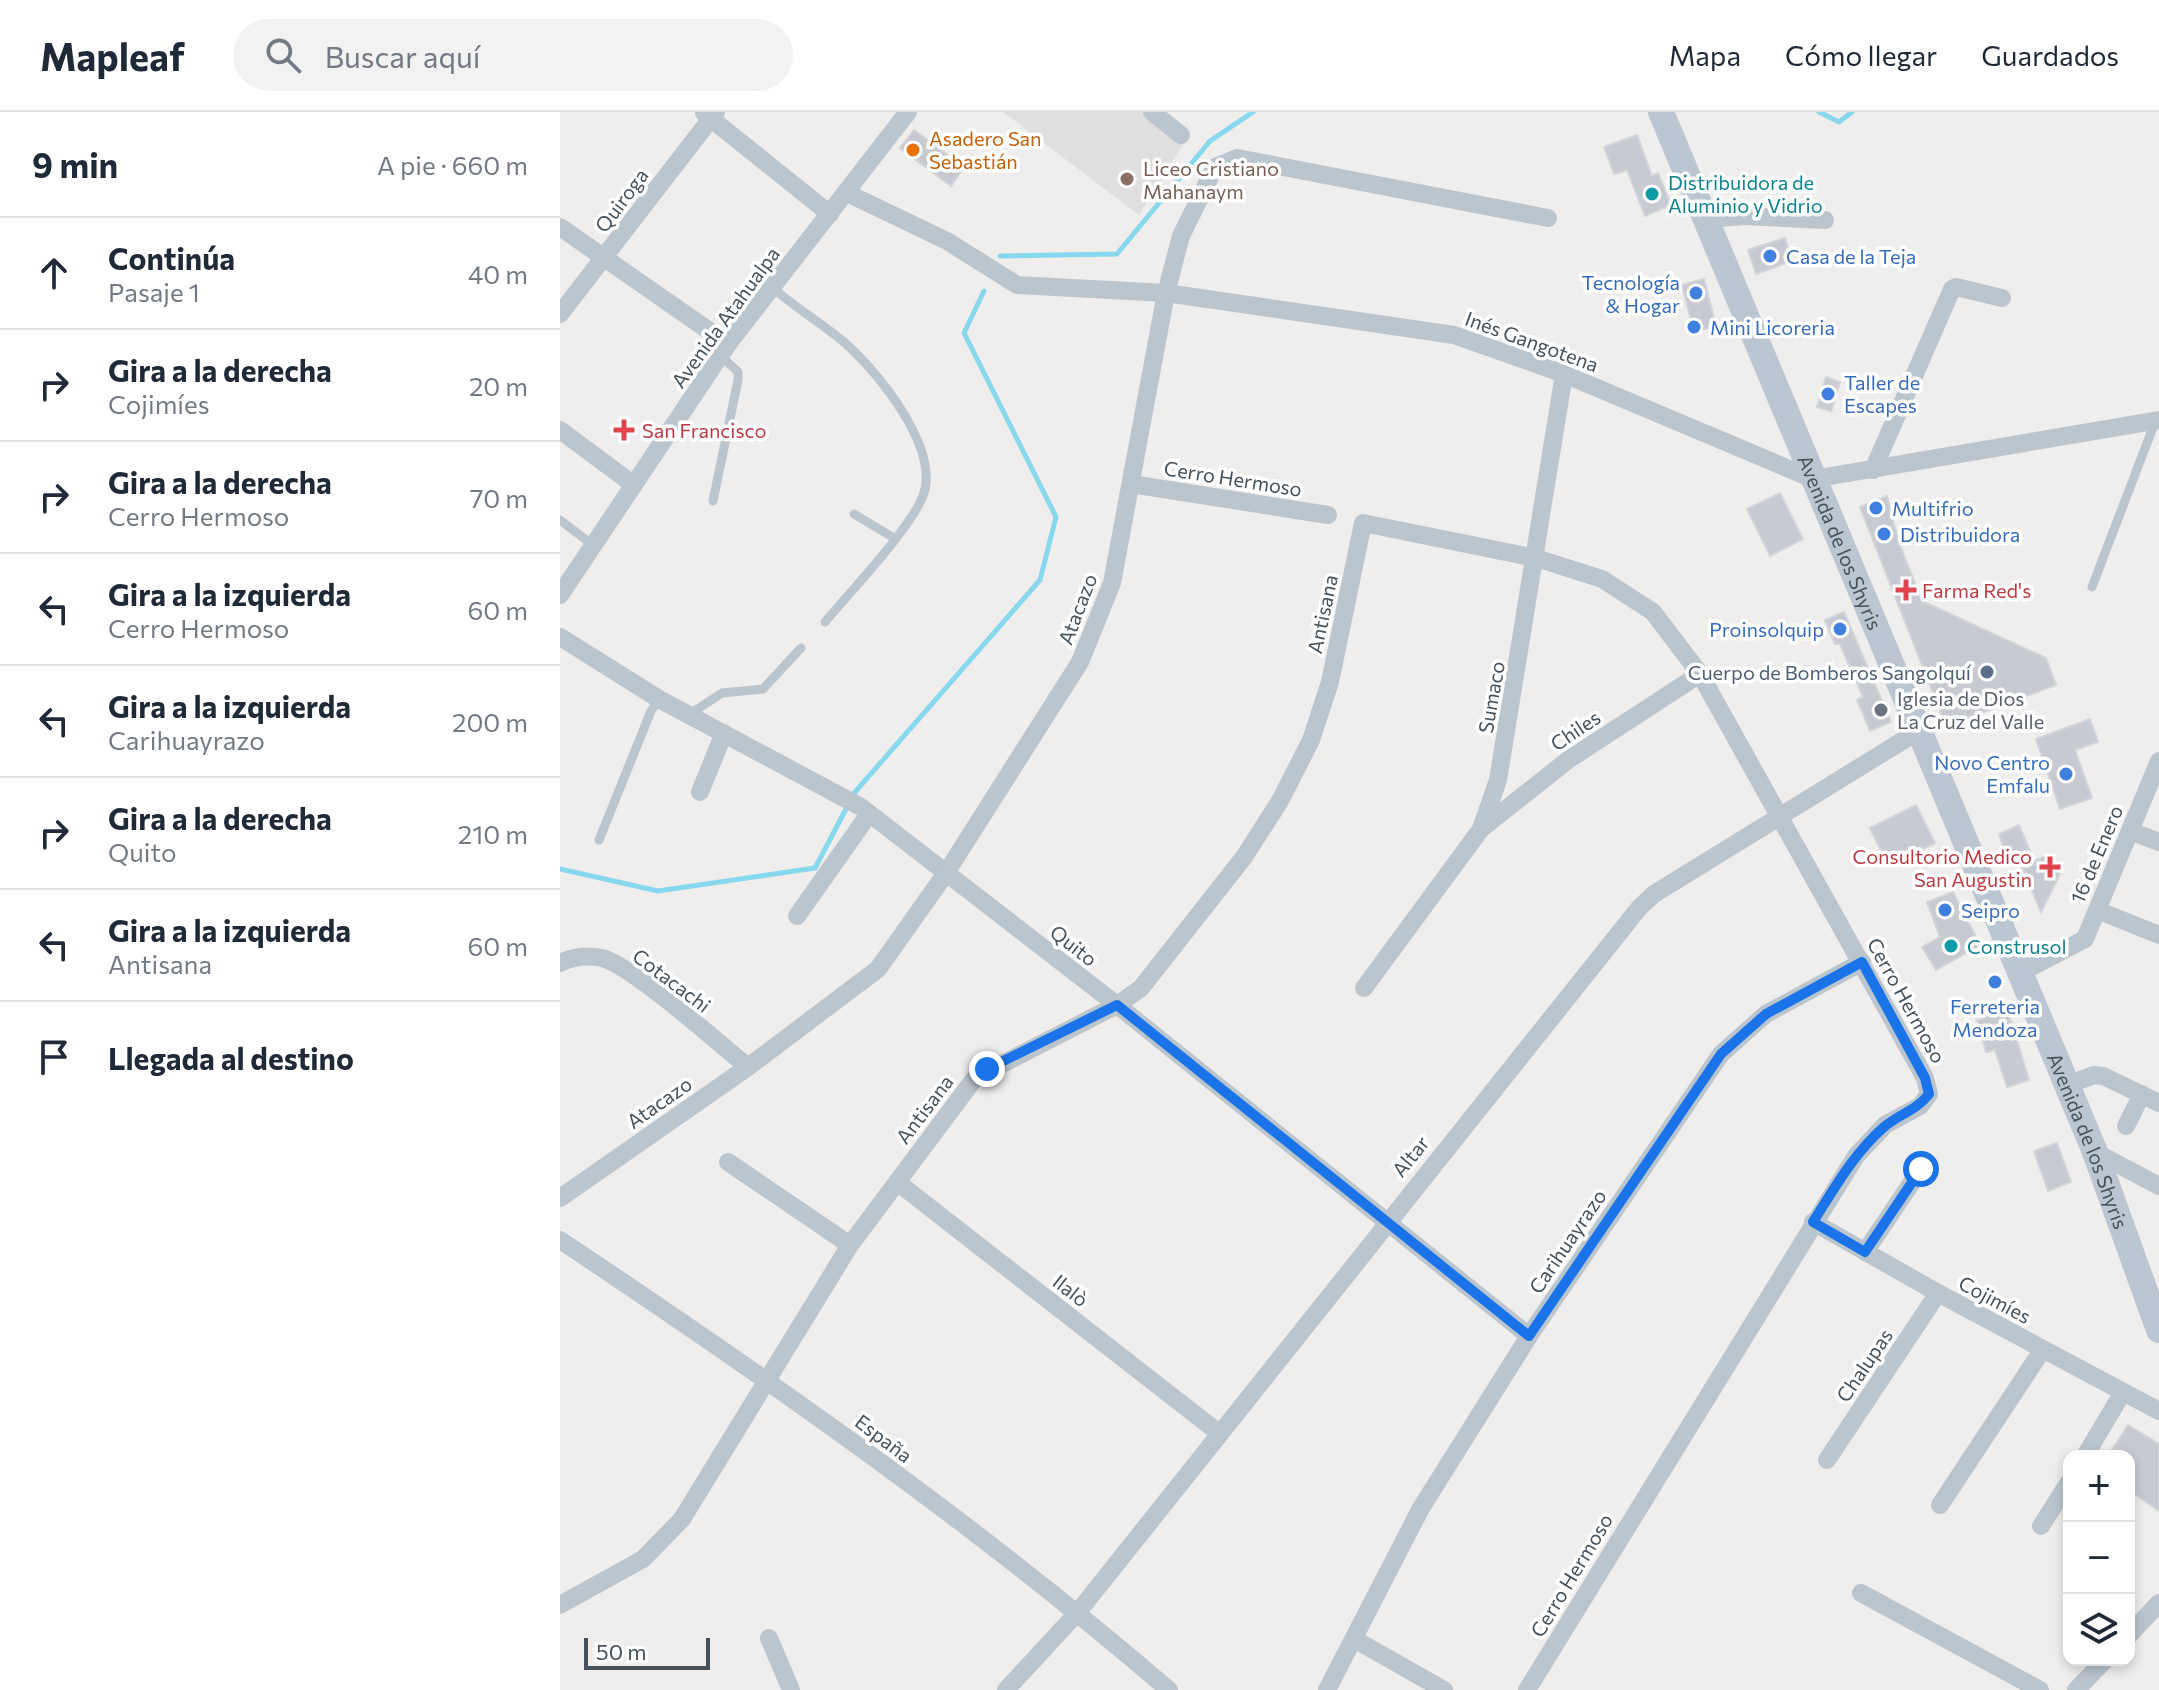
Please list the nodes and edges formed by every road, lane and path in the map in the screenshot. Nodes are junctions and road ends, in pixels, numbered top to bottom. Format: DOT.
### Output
graph roads {
  1 [pos="908,112"];
  2 [pos="1152,112"];
  3 [pos="1661,112"];
  4 [pos="710,114"];
  5 [pos="1181,135"];
  6 [pos="847,193"];
  7 [pos="830,214"];
  8 [pos="1548,218"];
  9 [pos="1705,219"];
  10 [pos="1825,220"];
  11 [pos="560,227"];
  12 [pos="603,260"];
  13 [pos="772,287"];
  14 [pos="1166,293"];
  15 [pos="2002,298"];
  16 [pos="560,314"];
  17 [pos="724,350"];
  18 [pos="1564,374"];
  19 [pos="2157,421"];
  20 [pos="560,430"];
  21 [pos="1873,470"];
  22 [pos="1813,479"];
  23 [pos="1131,484"];
  24 [pos="634,485"];
  25 [pos="713,501"];
  26 [pos="854,514"];
  27 [pos="1328,515"];
  28 [pos="560,520"];
  29 [pos="1363,523"];
  30 [pos="894,538"];
  31 [pos="593,545"];
  32 [pos="1536,558"];
  33 [pos="2092,587"];
  34 [pos="560,595"];
  35 [pos="825,622"];
  36 [pos="560,637"];
  37 [pos="801,648"];
  38 [pos="1700,674"];
  39 [pos="659,699"];
  40 [pos="689,715"];
  41 [pos="1920,730"];
  42 [pos="724,733"];
  43 [pos="2159,761"];
  44 [pos="700,792"];
  45 [pos="865,811"];
  46 [pos="1777,815"];
  47 [pos="1481,829"];
  48 [pos="2130,831"];
  49 [pos="599,840"];
  50 [pos="2159,842"];
  51 [pos="946,873"];
  52 [pos="2097,910"];
  53 [pos="797,916"];
  54 [pos="2159,935"];
  55 [pos="1862,962"];
  56 [pos="560,963"];
  57 [pos="2018,974"];
  58 [pos="1364,988"];
  59 [pos="1117,1005"];
  60 [pos="748,1067"];
  61 [pos="2067,1085"];
  62 [pos="2142,1094"];
  63 [pos="2159,1103"];
  64 [pos="2126,1126"];
  65 [pos="2095,1152"];
  66 [pos="728,1162"];
  67 [pos="1921,1169"];
  68 [pos="897,1182"];
  69 [pos="2159,1186"];
  70 [pos="560,1198"];
  71 [pos="1387,1220"];
  72 [pos="1813,1222"];
  73 [pos="560,1240"];
  74 [pos="850,1245"];
  75 [pos="1865,1252"];
  76 [pos="1938,1293"];
  77 [pos="2159,1330"];
  78 [pos="1529,1336"];
  79 [pos="2043,1349"];
  80 [pos="767,1377"];
  81 [pos="2123,1392"];
  82 [pos="2159,1411"];
  83 [pos="1219,1433"];
  84 [pos="2089,1450"];
  85 [pos="1827,1460"];
  86 [pos="2063,1491"];
  87 [pos="1940,1505"];
  88 [pos="2041,1526"];
  89 [pos="1861,1593"];
  90 [pos="2159,1603"];
  91 [pos="560,1605"];
  92 [pos="1078,1612"];
  93 [pos="2135,1629"];
  94 [pos="769,1638"];
  95 [pos="1354,1639"];
  96 [pos="2099,1666"];
  97 [pos="791,1690"];
  98 [pos="1006,1690"];
  99 [pos="1169,1690"];
  100 [pos="1327,1690"];
  101 [pos="1444,1690"];
  102 [pos="1527,1690"];
  103 [pos="2040,1690"];
  104 [pos="2076,1690"];
  1 -- 6 [label="street, Avenida Atahualpa"];
  2 -- 5 [label="street"];
  3 -- 9 [label="main road, Avenida de los Shyris"];
  4 -- 7 [label="street"];
  4 -- 12 [label="street, Quiroga"];
  6 -- 7 [label="street, Avenida Atahualpa"];
  6 -- 14 [label="street, Inés Gangotena"];
  7 -- 13 [label="street, Avenida Atahualpa"];
  8 -- 14 [label="street, Atacazo"];
  9 -- 10 [label="street"];
  9 -- 22 [label="main road, Avenida de los Shyris"];
  11 -- 12 [label="street"];
  12 -- 16 [label="street, Quiroga"];
  12 -- 17 [label="street"];
  13 -- 17 [label="street, Avenida Atahualpa"];
  13 -- 30 [label="lane"];
  14 -- 18 [label="street, Inés Gangotena"];
  14 -- 23 [label="street, Atacazo"];
  15 -- 21 [label="street"];
  17 -- 24 [label="street, Avenida Atahualpa"];
  17 -- 25 [label="lane"];
  18 -- 22 [label="street, Inés Gangotena"];
  18 -- 32 [label="street, Sumaco"];
  19 -- 21 [label="street"];
  19 -- 33 [label="lane"];
  20 -- 24 [label="street"];
  21 -- 22 [label="street"];
  22 -- 41 [label="main road, Avenida de los Shyris"];
  23 -- 27 [label="street, Cerro Hermoso"];
  23 -- 51 [label="street, Atacazo"];
  24 -- 31 [label="street, Avenida Atahualpa"];
  26 -- 30 [label="lane"];
  28 -- 31 [label="lane"];
  29 -- 32 [label="street, Cerro Hermoso"];
  29 -- 59 [label="street, Antisana"];
  30 -- 35 [label="lane"];
  31 -- 34 [label="street, Avenida Atahualpa"];
  32 -- 38 [label="street, Cerro Hermoso"];
  32 -- 47 [label="street, Sumaco"];
  36 -- 39 [label="street, Quito"];
  37 -- 40 [label="lane"];
  38 -- 46 [label="street, Cerro Hermoso"];
  38 -- 47 [label="street, Chiles"];
  39 -- 40 [label="street, Quito"];
  39 -- 49 [label="lane"];
  40 -- 42 [label="street, Quito"];
  41 -- 46 [label="street, Altar"];
  41 -- 57 [label="main road, Avenida de los Shyris"];
  42 -- 44 [label="street"];
  42 -- 45 [label="street, Quito"];
  43 -- 48 [label="street, 16 de Enero"];
  45 -- 51 [label="street, Quito"];
  45 -- 53 [label="street"];
  46 -- 55 [label="street, Cerro Hermoso"];
  46 -- 71 [label="street, Altar"];
  47 -- 58 [label="street, Sumaco"];
  48 -- 50 [label="street"];
  48 -- 52 [label="street, 16 de Enero"];
  51 -- 59 [label="street, Quito"];
  51 -- 60 [label="street, Atacazo"];
  52 -- 54 [label="street"];
  52 -- 57 [label="street, 16 de Enero"];
  55 -- 72 [label="street, Cerro Hermoso"];
  55 -- 78 [label="street, Carihuayrazo"];
  56 -- 60 [label="street, Cotacachi"];
  57 -- 61 [label="main road, Avenida de los Shyris"];
  59 -- 68 [label="street, Antisana"];
  59 -- 71 [label="street, Quito"];
  60 -- 70 [label="street, Atacazo"];
  61 -- 62 [label="street"];
  61 -- 65 [label="main road, Avenida de los Shyris"];
  62 -- 63 [label="street"];
  62 -- 64 [label="street"];
  65 -- 69 [label="street"];
  65 -- 77 [label="main road, Avenida de los Shyris"];
  66 -- 74 [label="street"];
  67 -- 75 [label="street"];
  68 -- 74 [label="street, Antisana"];
  68 -- 83 [label="street, Ilalò"];
  71 -- 78 [label="street, Quito"];
  71 -- 83 [label="street, Altar"];
  72 -- 75 [label="street, Cojimíes"];
  72 -- 102 [label="street, Cerro Hermoso"];
  73 -- 80 [label="street, España"];
  74 -- 80 [label="street, Antisana"];
  75 -- 76 [label="street, Cojimíes"];
  76 -- 79 [label="street, Cojimíes"];
  76 -- 85 [label="street, Chalupas"];
  78 -- 95 [label="street, Carihuayrazo"];
  79 -- 81 [label="street, Cojimíes"];
  79 -- 87 [label="street"];
  80 -- 91 [label="street, Antisana"];
  80 -- 92 [label="street, España"];
  81 -- 82 [label="street, Cojimíes"];
  81 -- 84 [label="street"];
  83 -- 92 [label="street, Altar"];
  86 -- 88 [label="street"];
  89 -- 103 [label="street"];
  90 -- 93 [label="street"];
  92 -- 98 [label="street, Altar"];
  92 -- 99 [label="street, España"];
  94 -- 97 [label="street"];
  95 -- 100 [label="street, Carihuayrazo"];
  95 -- 101 [label="street"];
  96 -- 104 [label="street"];
}
